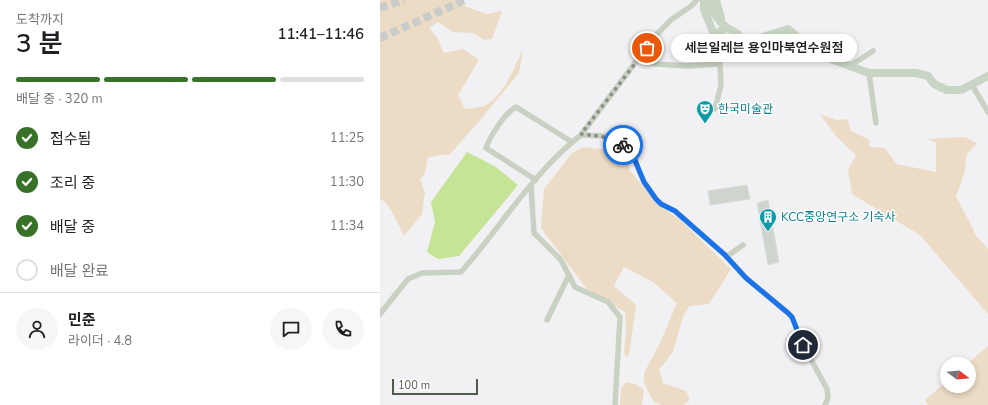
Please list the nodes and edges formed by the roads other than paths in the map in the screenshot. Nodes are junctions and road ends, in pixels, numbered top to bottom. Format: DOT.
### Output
graph roads {
  1 [pos="697,0"];
  2 [pos="704,0"];
  3 [pos="707,0"];
  4 [pos="716,0"];
  5 [pos="725,26"];
  6 [pos="718,42"];
  7 [pos="738,45"];
  8 [pos="873,50"];
  9 [pos="639,58"];
  10 [pos="719,64"];
  11 [pos="850,66"];
  12 [pos="869,73"];
  13 [pos="988,76"];
  14 [pos="972,85"];
  15 [pos="715,108"];
  16 [pos="988,112"];
  17 [pos="876,123"];
  18 [pos="581,134"];
  19 [pos="572,142"];
  20 [pos="536,180"];
  21 [pos="531,186"];
  22 [pos="743,245"];
  23 [pos="726,257"];
  24 [pos="569,275"];
  25 [pos="380,314"];
  26 [pos="547,320"];
  27 [pos="615,405"];
  28 [pos="826,405"];
  1 -- 9 [label="street"];
  2 -- 6 [label="street"];
  3 -- 5 [label="street"];
  4 -- 5 [label="street"];
  5 -- 6 [label="street"];
  5 -- 7 [label="street"];
  6 -- 7 [label="street"];
  6 -- 10 [label="street"];
  7 -- 11 [label="street"];
  8 -- 11 [label="street"];
  9 -- 10 [label="street"];
  9 -- 18 [label="street"];
  10 -- 15 [label="street"];
  11 -- 12 [label="street"];
  12 -- 14 [label="street"];
  12 -- 17 [label="street"];
  13 -- 14 [label="street"];
  14 -- 16 [label="street"];
  18 -- 19 [label="street"];
  18 -- 23 [label="street"];
  19 -- 20 [label="street"];
  19 -- 20 [label="street"];
  20 -- 21 [label="street"];
  21 -- 24 [label="street"];
  21 -- 25 [label="street"];
  22 -- 23 [label="street"];
  23 -- 28 [label="street"];
  24 -- 26 [label="street"];
  24 -- 27 [label="street"];
}
